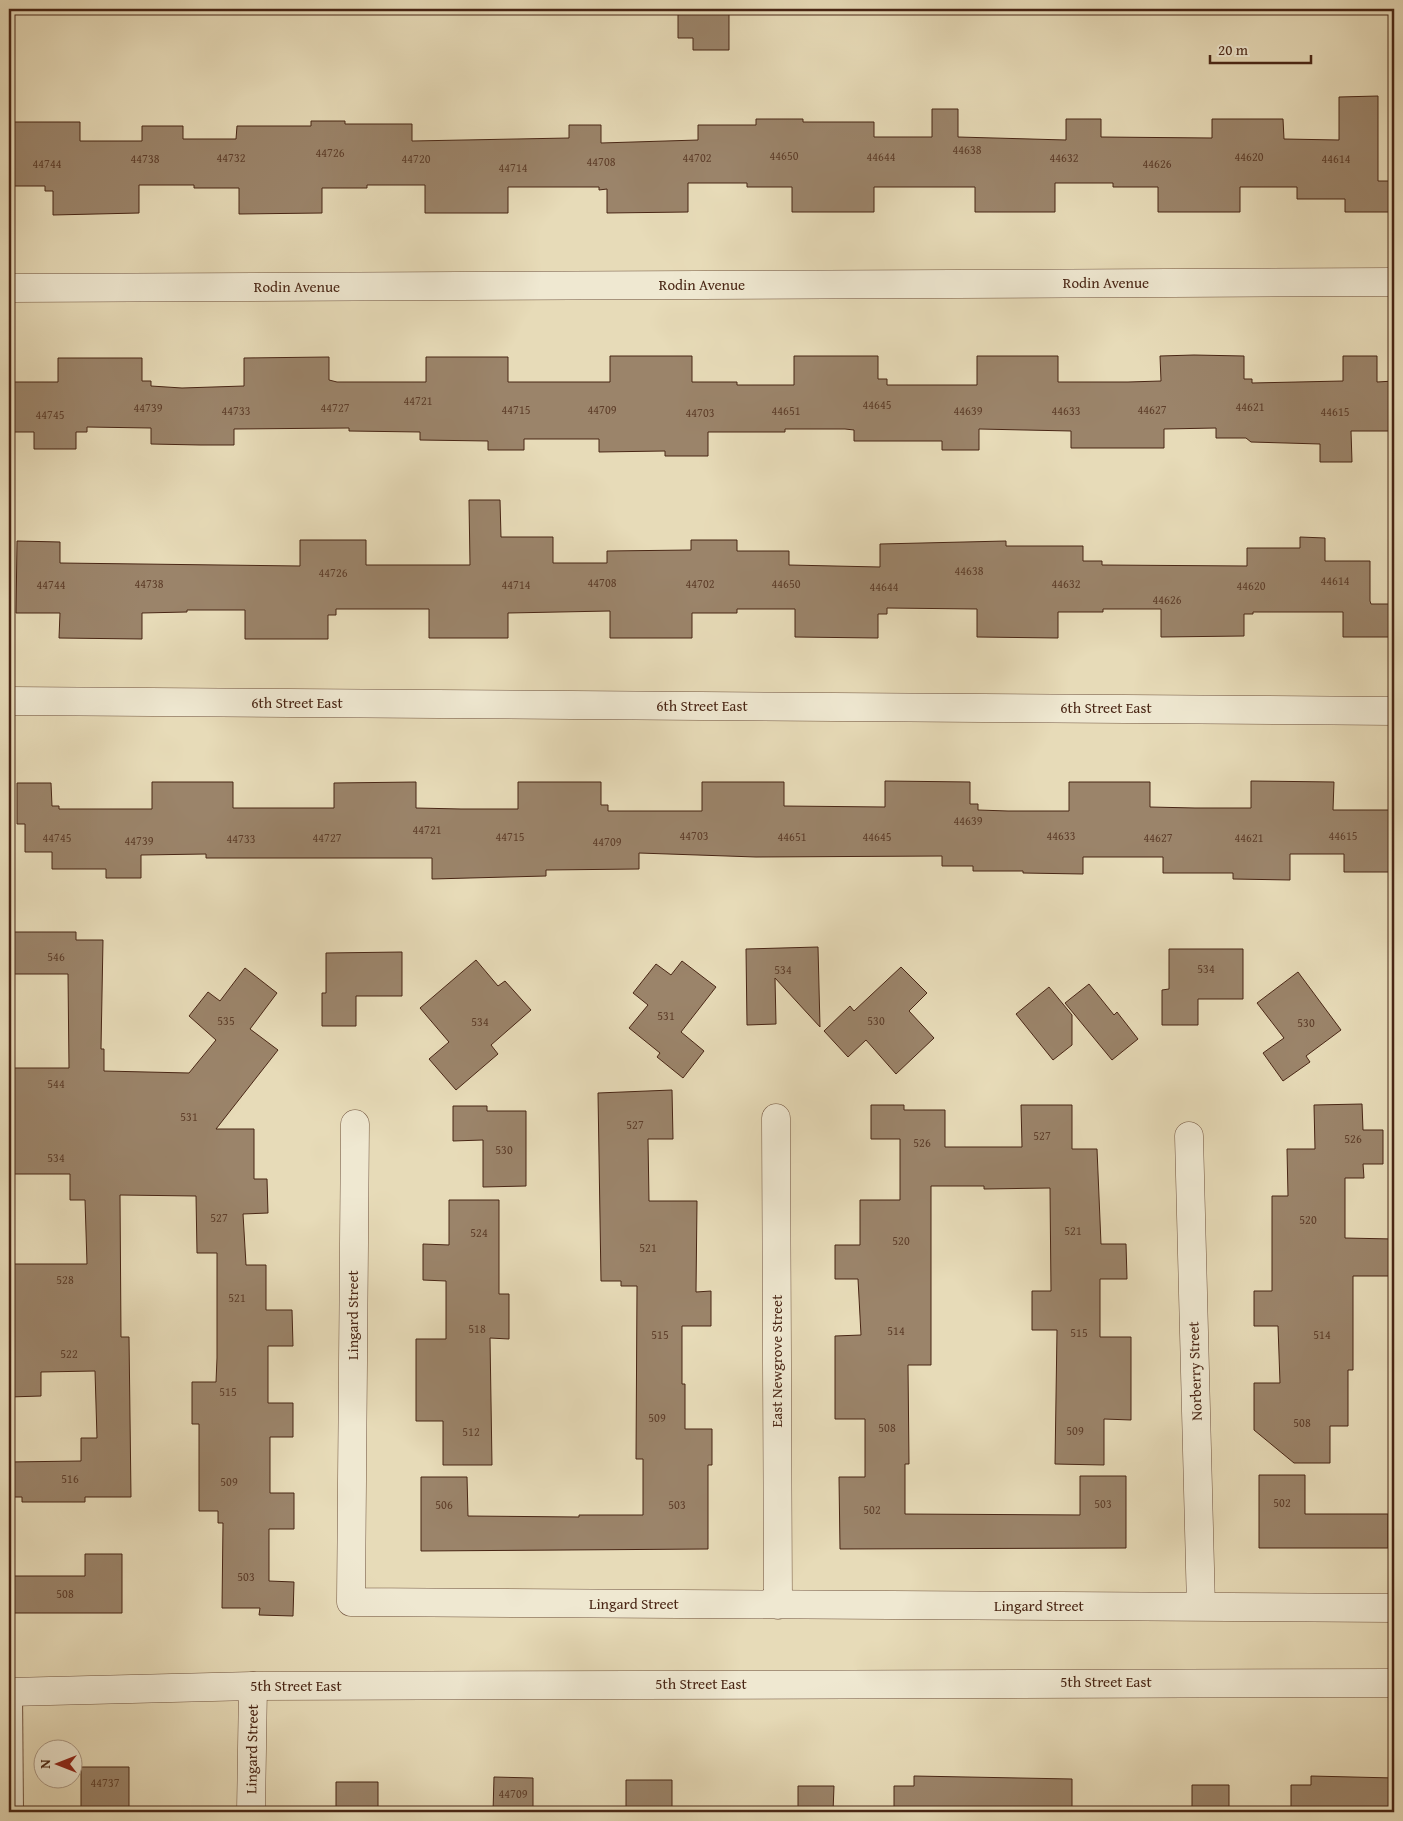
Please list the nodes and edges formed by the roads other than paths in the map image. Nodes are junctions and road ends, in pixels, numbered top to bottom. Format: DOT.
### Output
graph roads {
  1 [pos="1394,282"];
  2 [pos="9,288"];
  3 [pos="9,701"];
  4 [pos="1394,710"];
  5 [pos="776,1118"];
  6 [pos="355,1124"];
  7 [pos="1189,1136"];
  8 [pos="778,1605"];
  9 [pos="1201,1607"];
  10 [pos="1394,1608"];
  11 [pos="1394,1683"];
  12 [pos="253,1686"];
  13 [pos="11,1692"];
  14 [pos="15,1812"];
  15 [pos="251,1812"];
  1 -- 2 [label="street, Rodin Avenue"];
  3 -- 4 [label="street, 6th Street East"];
  5 -- 8 [label="street, East Newgrove Street"];
  6 -- 8 [label="street, Lingard Street"];
  7 -- 9 [label="street, Norberry Street"];
  8 -- 9 [label="street, Lingard Street"];
  9 -- 10 [label="street, Lingard Street"];
  11 -- 12 [label="street, 5th Street East"];
  12 -- 13 [label="street, 5th Street East"];
  12 -- 15 [label="street, Lingard Street"];
  13 -- 14 [label="lane"];
}
